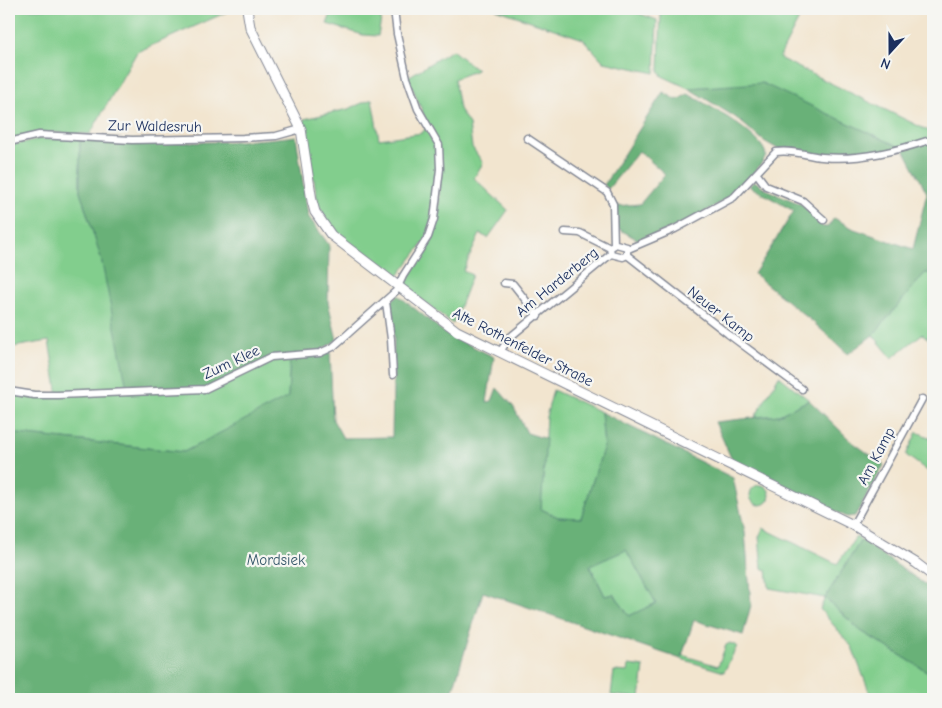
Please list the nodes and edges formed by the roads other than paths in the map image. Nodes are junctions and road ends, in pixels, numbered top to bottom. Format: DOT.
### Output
graph roads {
  1 [pos="247,9"];
  2 [pos="394,9"];
  3 [pos="302,129"];
  4 [pos="527,138"];
  5 [pos="933,139"];
  6 [pos="9,142"];
  7 [pos="757,174"];
  8 [pos="824,220"];
  9 [pos="565,232"];
  10 [pos="612,249"];
  11 [pos="628,252"];
  12 [pos="504,283"];
  13 [pos="398,287"];
  14 [pos="386,302"];
  15 [pos="538,316"];
  16 [pos="500,352"];
  17 [pos="393,375"];
  18 [pos="802,389"];
  19 [pos="9,391"];
  20 [pos="922,399"];
  21 [pos="853,525"];
  22 [pos="933,576"];
  1 -- 3 [label="street, Alte Rothenfelder Straße"];
  2 -- 13 [label="street, Zum Klee"];
  3 -- 6 [label="street, Zur Waldesruh"];
  3 -- 13 [label="street, Alte Rothenfelder Straße"];
  4 -- 10 [label="street"];
  5 -- 7 [label="street"];
  7 -- 8 [label="street"];
  7 -- 11 [label="street"];
  9 -- 10 [label="street, Neuer Kamp"];
  10 -- 11 [label="street, Neuer Kamp"];
  10 -- 11 [label="street"];
  10 -- 15 [label="street, Am Harderberg"];
  11 -- 18 [label="street, Neuer Kamp"];
  12 -- 15 [label="street"];
  13 -- 14 [label="street, Zum Klee"];
  13 -- 16 [label="street, Alte Rothenfelder Straße"];
  14 -- 17 [label="street"];
  14 -- 19 [label="street, Zum Klee"];
  15 -- 16 [label="street, Am Harderberg"];
  16 -- 21 [label="street, Alte Rothenfelder Straße"];
  20 -- 21 [label="street, Am Kamp"];
  21 -- 22 [label="street, Alte Rothenfelder Straße"];
}
